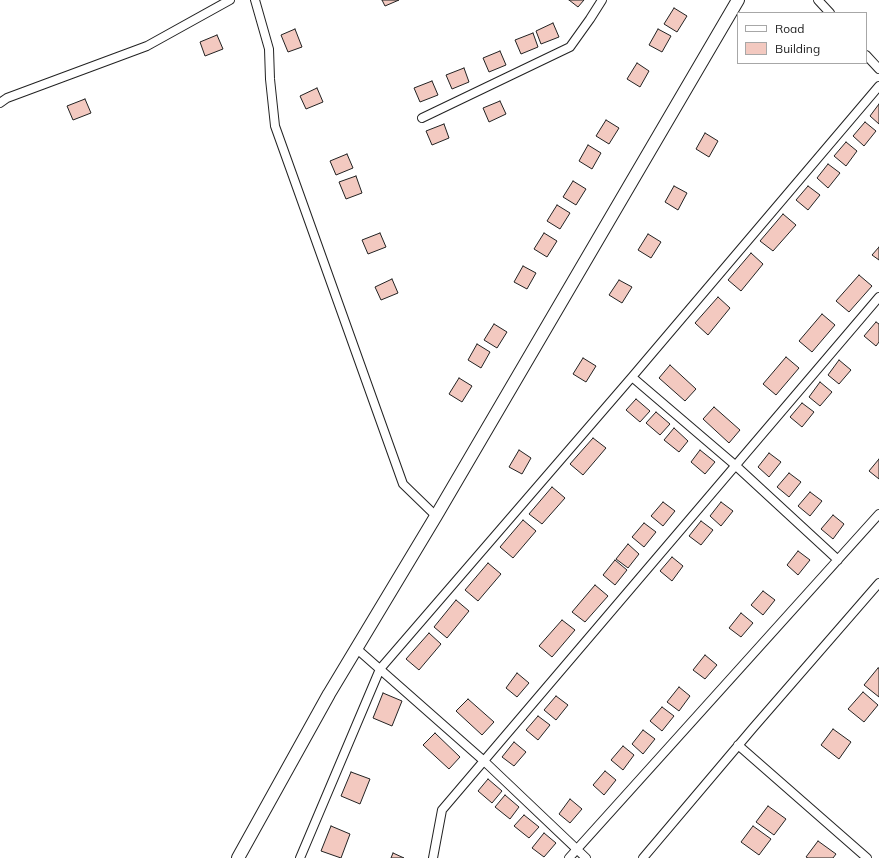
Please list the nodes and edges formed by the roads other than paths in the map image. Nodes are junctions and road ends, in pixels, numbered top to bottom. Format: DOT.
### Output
graph roads {
  1 [pos="230,0"];
  2 [pos="254,0"];
  3 [pos="602,0"];
  4 [pos="738,0"];
  5 [pos="818,0"];
  6 [pos="829,12"];
  7 [pos="867,56"];
  8 [pos="879,69"];
  9 [pos="879,86"];
  10 [pos="0,103"];
  11 [pos="422,118"];
  12 [pos="879,297"];
  13 [pos="632,377"];
  14 [pos="735,465"];
  15 [pos="879,514"];
  16 [pos="436,516"];
  17 [pos="838,560"];
  18 [pos="879,583"];
  19 [pos="357,649"];
  20 [pos="380,669"];
  21 [pos="738,745"];
  22 [pos="484,761"];
  23 [pos="577,850"];
  24 [pos="238,858"];
  25 [pos="300,858"];
  26 [pos="433,858"];
  27 [pos="570,858"];
  28 [pos="586,858"];
  29 [pos="643,858"];
  30 [pos="866,858"];
  1 -- 10 [label="street"];
  2 -- 16 [label="street"];
  3 -- 11 [label="street"];
  4 -- 16 [label="main road"];
  5 -- 6 [label="street"];
  7 -- 8 [label="street"];
  9 -- 13 [label="street"];
  12 -- 14 [label="street"];
  13 -- 14 [label="street"];
  13 -- 20 [label="street"];
  14 -- 17 [label="street"];
  14 -- 22 [label="street"];
  15 -- 17 [label="street"];
  16 -- 19 [label="main road"];
  17 -- 23 [label="street"];
  18 -- 21 [label="street"];
  19 -- 20 [label="street"];
  19 -- 24 [label="main road"];
  20 -- 22 [label="street"];
  20 -- 25 [label="street"];
  21 -- 29 [label="street"];
  21 -- 30 [label="street"];
  22 -- 23 [label="street"];
  22 -- 26 [label="street"];
  23 -- 27 [label="street"];
  23 -- 28 [label="street"];
}
